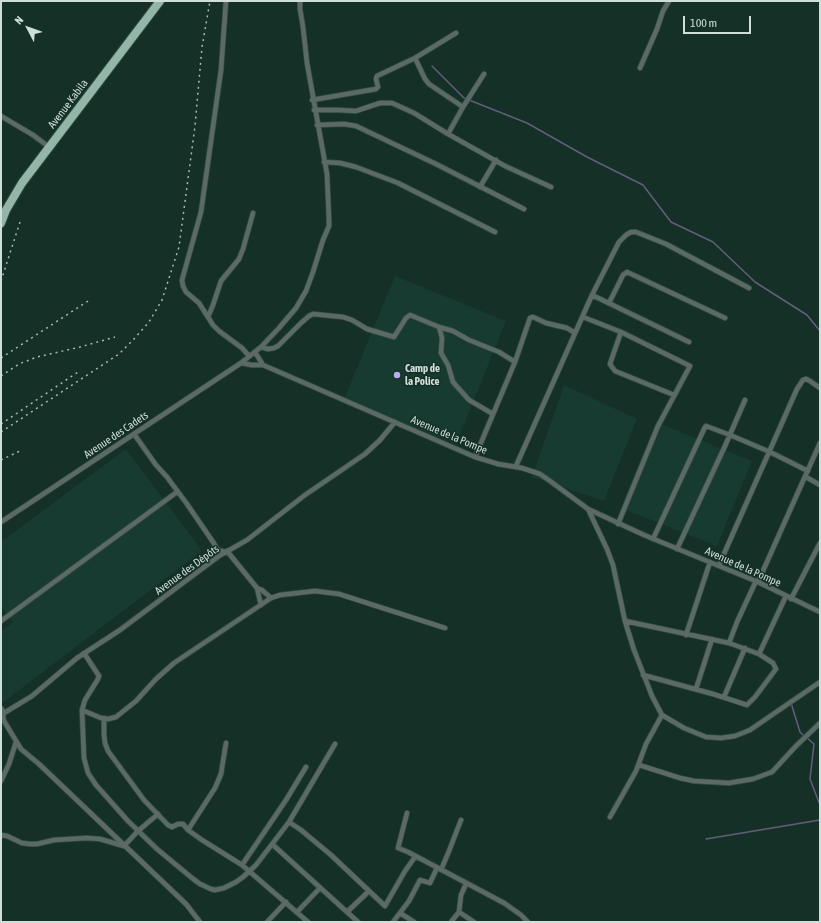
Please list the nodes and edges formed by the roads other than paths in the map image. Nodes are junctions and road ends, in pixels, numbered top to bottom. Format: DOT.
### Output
graph roads {
  1 [pos="160,1"];
  2 [pos="226,1"];
  3 [pos="300,1"];
  4 [pos="669,1"];
  5 [pos="456,33"];
  6 [pos="415,58"];
  7 [pos="640,68"];
  8 [pos="484,74"];
  9 [pos="312,100"];
  10 [pos="463,107"];
  11 [pos="314,110"];
  12 [pos="1,116"];
  13 [pos="317,124"];
  14 [pos="448,134"];
  15 [pos="49,148"];
  16 [pos="496,160"];
  17 [pos="324,162"];
  18 [pos="480,187"];
  19 [pos="551,187"];
  20 [pos="524,209"];
  21 [pos="253,213"];
  22 [pos="1,223"];
  23 [pos="495,232"];
  24 [pos="749,288"];
  25 [pos="592,295"];
  26 [pos="609,303"];
  27 [pos="208,316"];
  28 [pos="582,317"];
  29 [pos="725,318"];
  30 [pos="439,327"];
  31 [pos="621,332"];
  32 [pos="575,334"];
  33 [pos="689,342"];
  34 [pos="260,347"];
  35 [pos="255,352"];
  36 [pos="249,356"];
  37 [pos="515,362"];
  38 [pos="241,363"];
  39 [pos="263,366"];
  40 [pos="820,388"];
  41 [pos="674,395"];
  42 [pos="745,400"];
  43 [pos="493,414"];
  44 [pos="395,422"];
  45 [pos="134,434"];
  46 [pos="730,435"];
  47 [pos="820,444"];
  48 [pos="770,452"];
  49 [pos="475,457"];
  50 [pos="516,466"];
  51 [pos="808,471"];
  52 [pos="806,477"];
  53 [pos="820,484"];
  54 [pos="177,492"];
  55 [pos="588,509"];
  56 [pos="1,522"];
  57 [pos="618,524"];
  58 [pos="654,539"];
  59 [pos="820,543"];
  60 [pos="677,548"];
  61 [pos="218,550"];
  62 [pos="226,552"];
  63 [pos="219,556"];
  64 [pos="710,562"];
  65 [pos="719,565"];
  66 [pos="757,582"];
  67 [pos="256,588"];
  68 [pos="786,596"];
  69 [pos="271,598"];
  70 [pos="791,599"];
  71 [pos="261,605"];
  72 [pos="820,612"];
  73 [pos="1,621"];
  74 [pos="625,621"];
  75 [pos="446,628"];
  76 [pos="686,634"];
  77 [pos="712,639"];
  78 [pos="729,642"];
  79 [pos="745,648"];
  80 [pos="84,653"];
  81 [pos="760,654"];
  82 [pos="643,675"];
  83 [pos="820,682"];
  84 [pos="696,689"];
  85 [pos="724,697"];
  86 [pos="1,708"];
  87 [pos="82,710"];
  88 [pos="4,714"];
  89 [pos="662,715"];
  90 [pos="104,718"];
  91 [pos="2,722"];
  92 [pos="820,723"];
  93 [pos="16,742"];
  94 [pos="226,743"];
  95 [pos="335,744"];
  96 [pos="639,765"];
  97 [pos="306,766"];
  98 [pos="1,781"];
  99 [pos="407,813"];
  100 [pos="158,814"];
  101 [pos="610,817"];
  102 [pos="461,820"];
  103 [pos="289,822"];
  104 [pos="188,830"];
  105 [pos="138,831"];
  106 [pos="1,835"];
  107 [pos="272,844"];
  108 [pos="124,846"];
  109 [pos="415,857"];
  110 [pos="242,865"];
  111 [pos="439,869"];
  112 [pos="250,871"];
  113 [pos="466,884"];
  114 [pos="320,888"];
  115 [pos="369,891"];
  116 [pos="286,902"];
  117 [pos="297,912"];
  118 [pos="347,912"];
  119 [pos="459,912"];
  120 [pos="400,913"];
  121 [pos="200,922"];
  122 [pos="267,922"];
  123 [pos="308,922"];
  124 [pos="358,922"];
  125 [pos="393,922"];
  126 [pos="414,922"];
  127 [pos="451,922"];
  128 [pos="474,922"];
  129 [pos="528,922"];
  1 -- 15 [label="highway, Avenue Kabila"];
  2 -- 27 [label="street"];
  3 -- 9 [label="street, Avenue des Cadets"];
  4 -- 7 [label="street"];
  5 -- 6 [label="street"];
  6 -- 9 [label="street"];
  6 -- 10 [label="street"];
  8 -- 10 [label="street"];
  9 -- 11 [label="street, Avenue des Cadets"];
  10 -- 14 [label="street"];
  11 -- 13 [label="street, Avenue des Cadets"];
  11 -- 14 [label="street"];
  12 -- 15 [label="street"];
  13 -- 17 [label="street, Avenue des Cadets"];
  13 -- 18 [label="street"];
  14 -- 16 [label="street"];
  15 -- 22 [label="highway, Avenue Kabila"];
  16 -- 18 [label="street"];
  16 -- 19 [label="street"];
  17 -- 23 [label="street"];
  17 -- 34 [label="street, Avenue des Cadets"];
  18 -- 20 [label="street"];
  21 -- 27 [label="street"];
  24 -- 25 [label="street"];
  25 -- 26 [label="street"];
  25 -- 28 [label="street"];
  26 -- 29 [label="street"];
  26 -- 33 [label="street"];
  27 -- 36 [label="street"];
  28 -- 31 [label="street"];
  28 -- 32 [label="street"];
  30 -- 34 [label="street"];
  30 -- 37 [label="street"];
  30 -- 43 [label="street"];
  31 -- 41 [label="street"];
  31 -- 41 [label="street"];
  32 -- 37 [label="street"];
  32 -- 50 [label="street"];
  34 -- 35 [label="street, Avenue des Cadets"];
  35 -- 36 [label="street, Avenue des Cadets"];
  35 -- 39 [label="street"];
  36 -- 38 [label="street, Avenue des Cadets"];
  37 -- 43 [label="street"];
  38 -- 39 [label="street, Avenue de la Pompe"];
  38 -- 45 [label="street, Avenue des Cadets"];
  39 -- 44 [label="street, Avenue de la Pompe"];
  40 -- 48 [label="street"];
  41 -- 57 [label="street"];
  42 -- 46 [label="street"];
  43 -- 49 [label="street"];
  44 -- 49 [label="street, Avenue de la Pompe"];
  44 -- 62 [label="street, Avenue des Dépôts"];
  45 -- 54 [label="street"];
  45 -- 56 [label="street, Avenue des Cadets"];
  46 -- 48 [label="street"];
  46 -- 58 [label="street"];
  46 -- 60 [label="street"];
  47 -- 51 [label="street"];
  48 -- 51 [label="street"];
  48 -- 65 [label="street"];
  49 -- 50 [label="street, Avenue de la Pompe"];
  50 -- 55 [label="street, Avenue de la Pompe"];
  51 -- 52 [label="street"];
  52 -- 53 [label="street"];
  52 -- 66 [label="street"];
  54 -- 61 [label="street"];
  54 -- 73 [label="street"];
  55 -- 57 [label="street, Avenue de la Pompe"];
  55 -- 74 [label="street"];
  57 -- 58 [label="street, Avenue de la Pompe"];
  58 -- 60 [label="street, Avenue de la Pompe"];
  59 -- 70 [label="street"];
  60 -- 64 [label="street, Avenue de la Pompe"];
  61 -- 62 [label="street"];
  61 -- 63 [label="street"];
  62 -- 63 [label="street, Avenue des Dépôts"];
  62 -- 67 [label="street"];
  63 -- 80 [label="street, Avenue des Dépôts"];
  64 -- 65 [label="street, Avenue de la Pompe"];
  64 -- 76 [label="street"];
  65 -- 66 [label="street, Avenue de la Pompe"];
  66 -- 68 [label="street, Avenue de la Pompe"];
  66 -- 78 [label="street"];
  67 -- 69 [label="street"];
  67 -- 71 [label="street"];
  68 -- 70 [label="street, Avenue de la Pompe"];
  68 -- 81 [label="street"];
  69 -- 71 [label="street"];
  69 -- 75 [label="street"];
  70 -- 72 [label="street, Avenue de la Pompe"];
  71 -- 90 [label="street"];
  74 -- 76 [label="street"];
  74 -- 82 [label="street"];
  76 -- 77 [label="street"];
  77 -- 78 [label="street"];
  77 -- 84 [label="street"];
  78 -- 79 [label="street"];
  79 -- 81 [label="street"];
  79 -- 85 [label="street"];
  80 -- 87 [label="street"];
  80 -- 88 [label="street, Avenue des Dépôts"];
  81 -- 85 [label="street"];
  82 -- 84 [label="street"];
  82 -- 89 [label="street"];
  83 -- 89 [label="street"];
  84 -- 85 [label="street"];
  86 -- 88 [label="street"];
  87 -- 90 [label="street"];
  87 -- 105 [label="street"];
  88 -- 91 [label="street"];
  89 -- 96 [label="street"];
  90 -- 100 [label="street"];
  91 -- 93 [label="street"];
  92 -- 96 [label="street"];
  93 -- 98 [label="street"];
  93 -- 108 [label="street"];
  94 -- 104 [label="street"];
  95 -- 103 [label="street"];
  96 -- 101 [label="street"];
  97 -- 110 [label="street"];
  99 -- 109 [label="street"];
  100 -- 104 [label="street"];
  100 -- 105 [label="street"];
  102 -- 111 [label="street"];
  103 -- 107 [label="street"];
  103 -- 115 [label="street"];
  104 -- 110 [label="street"];
  105 -- 108 [label="street"];
  105 -- 112 [label="street"];
  106 -- 108 [label="street"];
  107 -- 112 [label="street"];
  107 -- 114 [label="street"];
  108 -- 121 [label="street"];
  109 -- 111 [label="street"];
  109 -- 115 [label="street"];
  110 -- 112 [label="street"];
  111 -- 113 [label="street"];
  111 -- 120 [label="street"];
  112 -- 116 [label="street"];
  113 -- 119 [label="street"];
  113 -- 129 [label="street"];
  114 -- 117 [label="street"];
  114 -- 118 [label="street"];
  115 -- 118 [label="street"];
  116 -- 117 [label="street"];
  116 -- 122 [label="street"];
  117 -- 123 [label="street"];
  118 -- 124 [label="street"];
  119 -- 127 [label="street"];
  119 -- 128 [label="street"];
  120 -- 125 [label="street"];
  120 -- 126 [label="street"];
}
